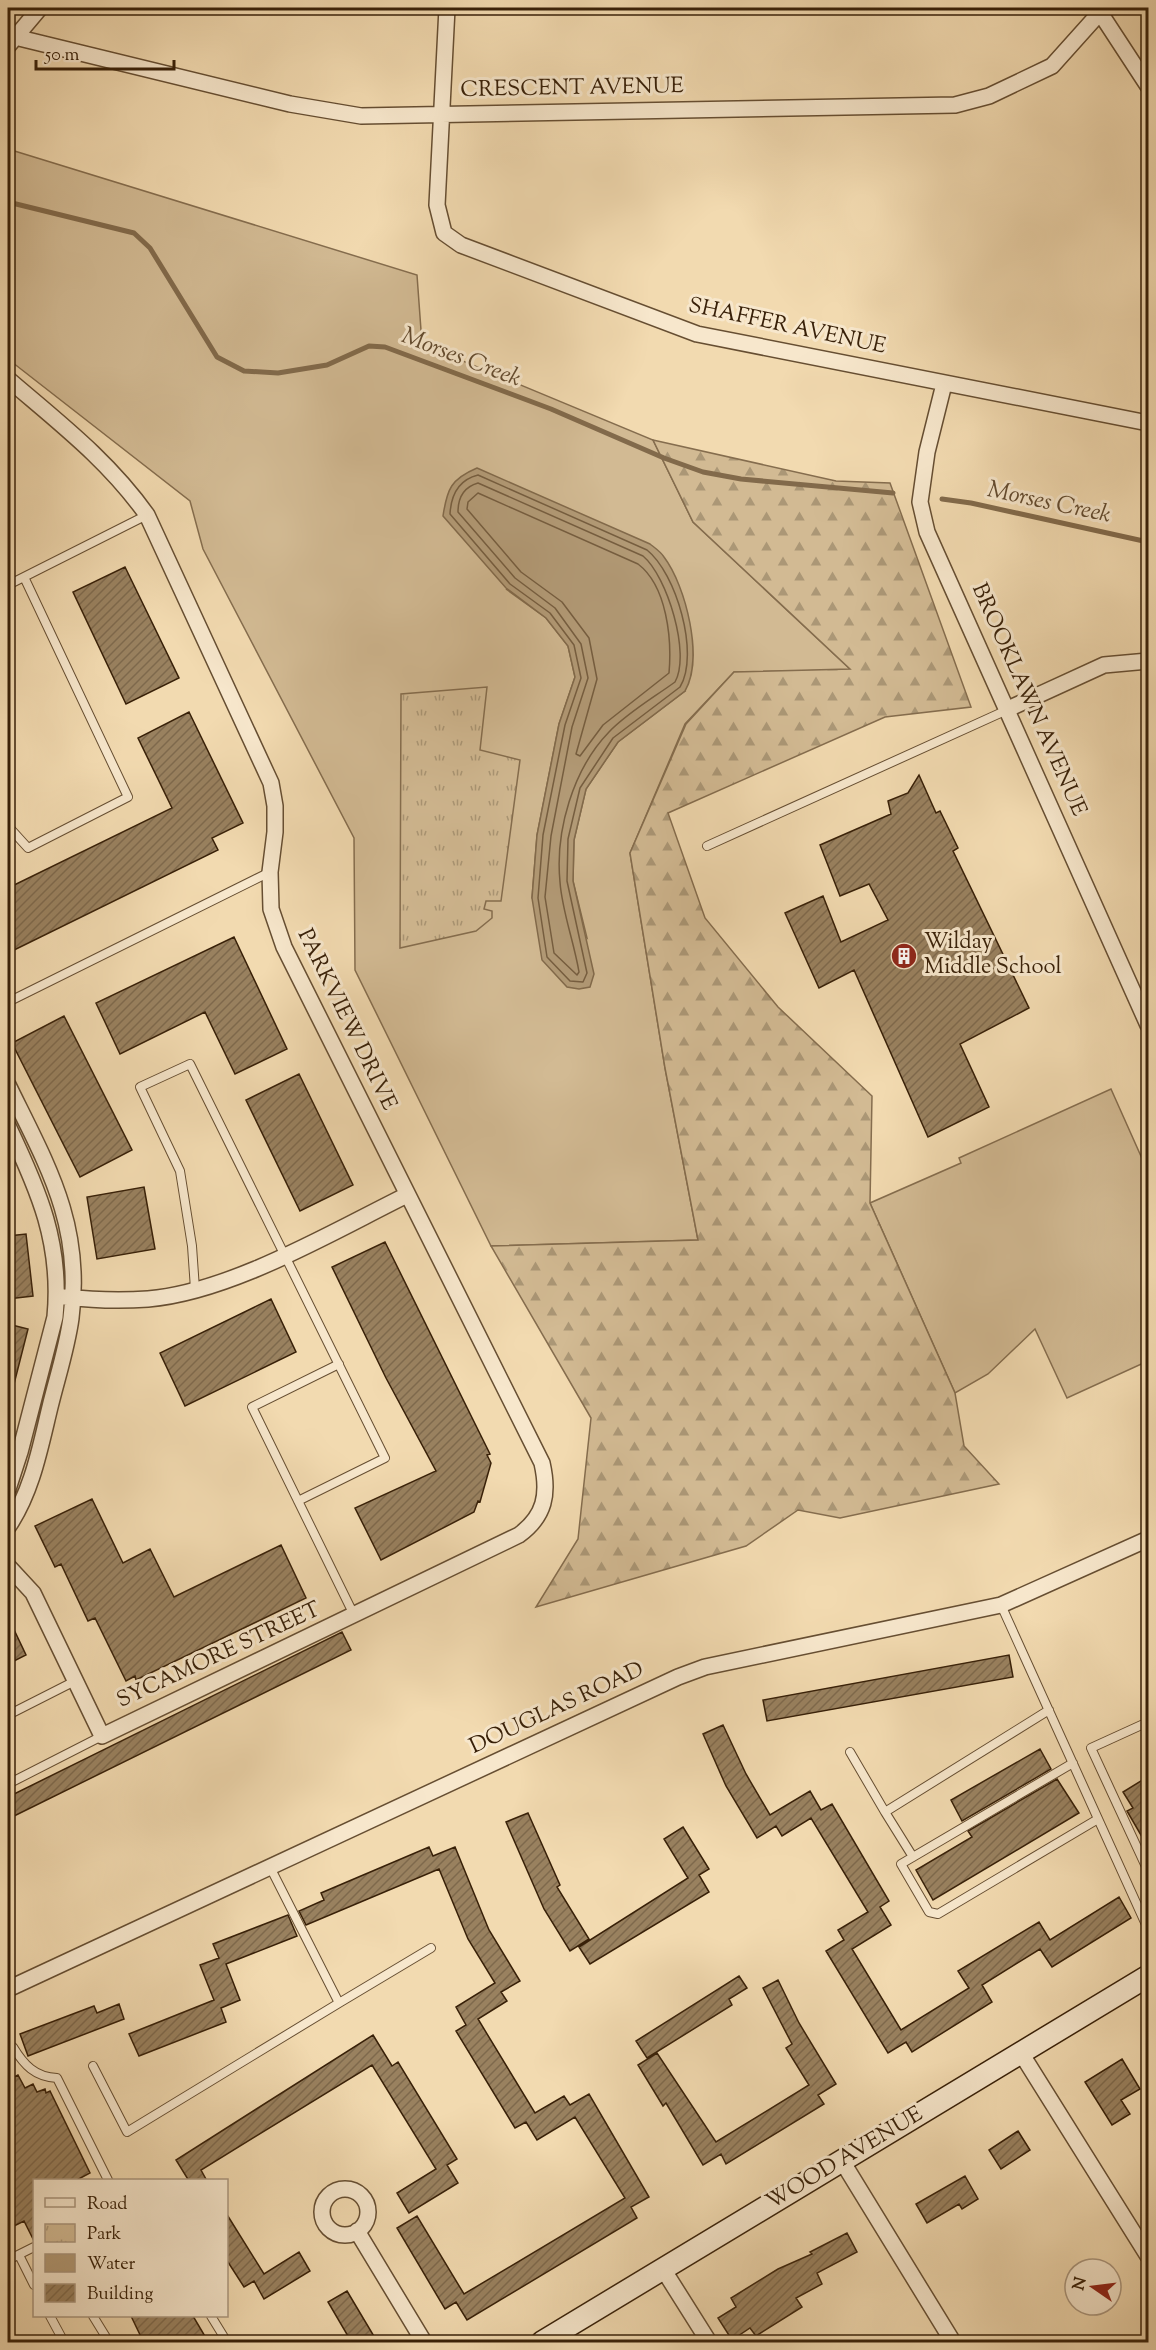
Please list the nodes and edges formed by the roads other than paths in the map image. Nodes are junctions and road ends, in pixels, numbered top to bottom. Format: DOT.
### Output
graph roads {
  1 [pos="40,8"];
  2 [pos="447,8"];
  3 [pos="1100,9"];
  4 [pos="11,41"];
  5 [pos="1149,86"];
  6 [pos="440,114"];
  7 [pos="8,379"];
  8 [pos="944,384"];
  9 [pos="1149,423"];
  10 [pos="147,514"];
  11 [pos="24,577"];
  12 [pos="8,585"];
  13 [pos="1149,661"];
  14 [pos="1008,709"];
  15 [pos="8,826"];
  16 [pos="707,846"];
  17 [pos="270,872"];
  18 [pos="8,1002"];
  19 [pos="1149,1025"];
  20 [pos="8,1085"];
  21 [pos="8,1126"];
  22 [pos="407,1196"];
  23 [pos="285,1254"];
  24 [pos="195,1289"];
  25 [pos="56,1297"];
  26 [pos="73,1298"];
  27 [pos="339,1364"];
  28 [pos="8,1489"];
  29 [pos="298,1501"];
  30 [pos="8,1527"];
  31 [pos="1149,1539"];
  32 [pos="8,1566"];
  33 [pos="1001,1605"];
  34 [pos="354,1616"];
  35 [pos="75,1681"];
  36 [pos="1049,1710"];
  37 [pos="8,1715"];
  38 [pos="1149,1722"];
  39 [pos="102,1736"];
  40 [pos="850,1752"];
  41 [pos="1073,1763"];
  42 [pos="8,1784"];
  43 [pos="885,1812"];
  44 [pos="1098,1819"];
  45 [pos="913,1857"];
  46 [pos="270,1867"];
  47 [pos="1149,1871"];
  48 [pos="1149,1929"];
  49 [pos="431,1948"];
  50 [pos="1149,1976"];
  51 [pos="8,1989"];
  52 [pos="339,2003"];
  53 [pos="14,2047"];
  54 [pos="1021,2053"];
  55 [pos="93,2066"];
  56 [pos="842,2161"];
  57 [pos="107,2179"];
  58 [pos="357,2231"];
  59 [pos="33,2248"];
  60 [pos="19,2255"];
  61 [pos="1149,2256"];
  62 [pos="8,2260"];
  63 [pos="663,2269"];
  64 [pos="33,2283"];
  65 [pos="51,2317"];
  66 [pos="94,2317"];
  67 [pos="212,2317"];
  68 [pos="64,2343"];
  69 [pos="109,2343"];
  70 [pos="227,2343"];
  71 [pos="423,2343"];
  72 [pos="542,2343"];
  73 [pos="708,2343"];
  74 [pos="953,2343"];
  1 -- 4 [label="street"];
  2 -- 6 [label="street"];
  3 -- 5 [label="street"];
  3 -- 6 [label="street, CRESCENT AVENUE"];
  4 -- 6 [label="street, CRESCENT AVENUE"];
  6 -- 8 [label="street, SHAFFER AVENUE"];
  7 -- 10 [label="street, PARKVIEW DRIVE"];
  8 -- 9 [label="street, SHAFFER AVENUE"];
  8 -- 14 [label="street, BROOKLAWN AVENUE"];
  10 -- 11 [label="lane"];
  10 -- 17 [label="street, PARKVIEW DRIVE"];
  11 -- 12 [label="lane"];
  11 -- 15 [label="lane"];
  13 -- 14 [label="street"];
  14 -- 16 [label="lane"];
  14 -- 19 [label="street, BROOKLAWN AVENUE"];
  17 -- 18 [label="lane"];
  17 -- 22 [label="street, PARKVIEW DRIVE"];
  20 -- 26 [label="street"];
  21 -- 25 [label="street"];
  22 -- 23 [label="street"];
  22 -- 34 [label="street, PARKVIEW DRIVE"];
  23 -- 24 [label="street"];
  23 -- 24 [label="lane"];
  23 -- 27 [label="lane"];
  24 -- 26 [label="street"];
  25 -- 26 [label="street"];
  25 -- 28 [label="street"];
  26 -- 30 [label="street"];
  27 -- 29 [label="lane"];
  27 -- 29 [label="lane"];
  29 -- 34 [label="lane"];
  31 -- 33 [label="street, DOUGLAS ROAD"];
  32 -- 35 [label="street"];
  33 -- 36 [label="lane"];
  33 -- 46 [label="street, DOUGLAS ROAD"];
  34 -- 39 [label="street, SYCAMORE STREET"];
  35 -- 37 [label="lane"];
  35 -- 39 [label="street"];
  36 -- 41 [label="lane"];
  36 -- 43 [label="lane"];
  38 -- 47 [label="lane"];
  39 -- 42 [label="lane"];
  40 -- 43 [label="lane"];
  41 -- 44 [label="lane"];
  41 -- 45 [label="lane"];
  43 -- 45 [label="lane"];
  44 -- 45 [label="lane"];
  44 -- 48 [label="lane"];
  46 -- 51 [label="street, DOUGLAS ROAD"];
  46 -- 52 [label="lane"];
  49 -- 52 [label="lane"];
  50 -- 54 [label="main road, WOOD AVENUE"];
  52 -- 55 [label="lane"];
  53 -- 57 [label="lane"];
  54 -- 56 [label="main road, WOOD AVENUE"];
  54 -- 61 [label="street"];
  56 -- 63 [label="main road, WOOD AVENUE"];
  56 -- 74 [label="street"];
  58 -- 71 [label="street"];
  59 -- 60 [label="lane"];
  60 -- 62 [label="lane"];
  60 -- 64 [label="lane"];
  63 -- 72 [label="main road, WOOD AVENUE"];
  63 -- 73 [label="street"];
  65 -- 68 [label="lane"];
  66 -- 69 [label="lane"];
  67 -- 70 [label="lane"];
}
